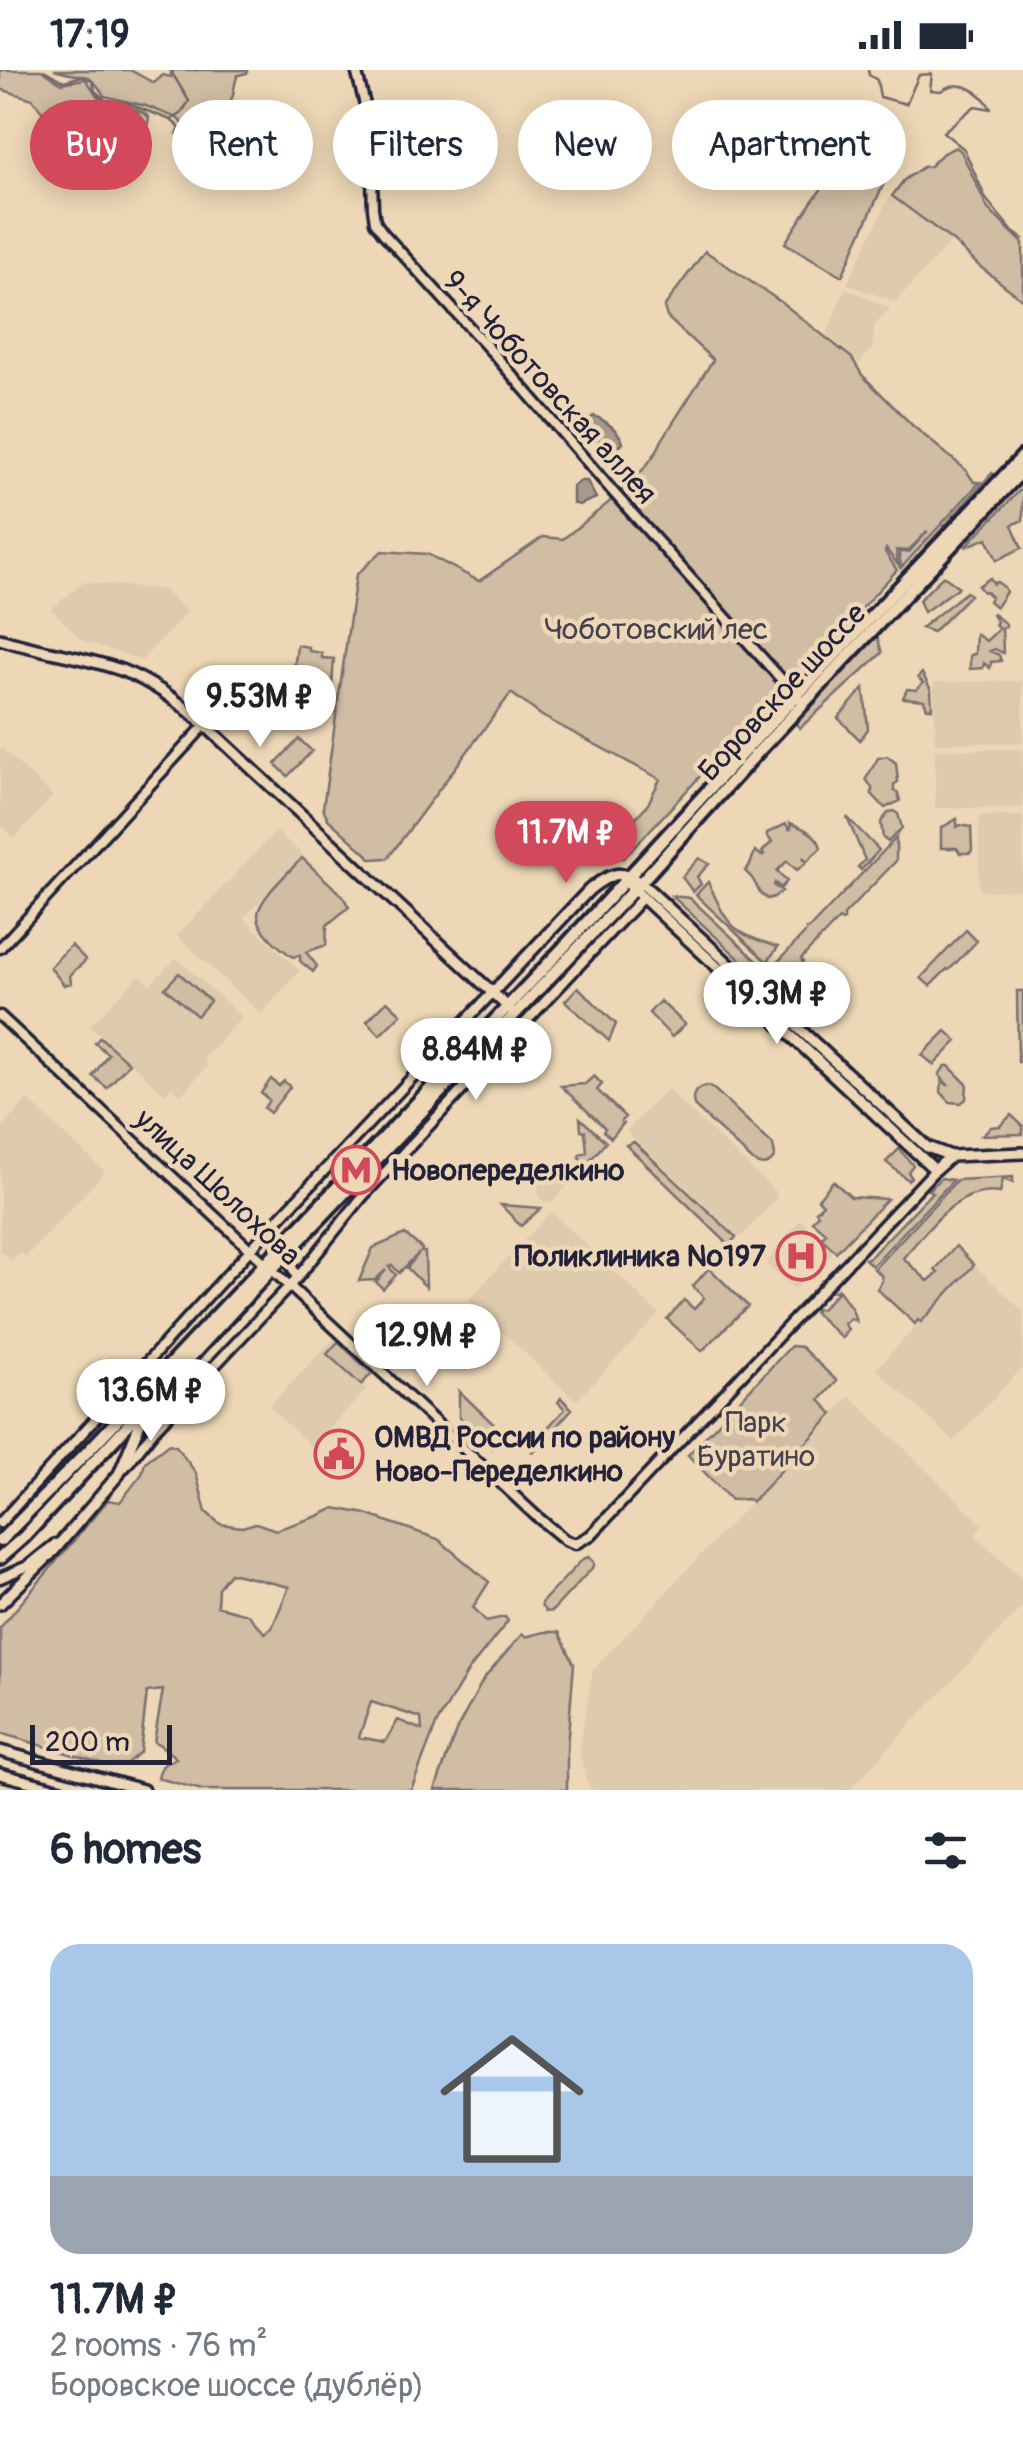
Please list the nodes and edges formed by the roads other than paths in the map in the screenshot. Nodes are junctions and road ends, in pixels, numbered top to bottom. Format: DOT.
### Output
graph roads {
  1 [pos="356,70"];
  2 [pos="1023,456"];
  3 [pos="1023,470"];
  4 [pos="0,639"];
  5 [pos="799,701"];
  6 [pos="206,725"];
  7 [pos="635,885"];
  8 [pos="0,948"];
  9 [pos="577,948"];
  10 [pos="560,984"];
  11 [pos="493,992"];
  12 [pos="537,1008"];
  13 [pos="512,1010"];
  14 [pos="0,1016"];
  15 [pos="1023,1153"];
  16 [pos="951,1156"];
  17 [pos="935,1170"];
  18 [pos="252,1249"];
  19 [pos="289,1252"];
  20 [pos="241,1262"];
  21 [pos="268,1266"];
  22 [pos="294,1282"];
  23 [pos="244,1286"];
  24 [pos="213,1367"];
  25 [pos="158,1377"];
  26 [pos="122,1391"];
  27 [pos="154,1395"];
  28 [pos="93,1422"];
  29 [pos="76,1463"];
  30 [pos="119,1474"];
  31 [pos="18,1525"];
  32 [pos="0,1526"];
  33 [pos="67,1532"];
  34 [pos="0,1541"];
  35 [pos="0,1558"];
  36 [pos="0,1578"];
  37 [pos="0,1604"];
  38 [pos="0,1749"];
  39 [pos="0,1777"];
  40 [pos="40,1790"];
  41 [pos="61,1790"];
  42 [pos="143,1790"];
  1 -- 5 [label="street, 9-я Чоботовская аллея"];
  2 -- 5 [label="main road, Боровское шоссе"];
  3 -- 5 [label="main road, Боровское шоссе"];
  4 -- 6 [label="main road"];
  5 -- 7 [label="main road, Боровское шоссе"];
  6 -- 8 [label="street"];
  6 -- 11 [label="main road"];
  7 -- 9 [label="main road, Боровское шоссе"];
  7 -- 10 [label="street"];
  7 -- 11 [label="main road"];
  7 -- 13 [label="main road, Боровское шоссе"];
  7 -- 16 [label="main road"];
  7 -- 17 [label="main road"];
  9 -- 10 [label="street"];
  9 -- 13 [label="main road, Боровское шоссе"];
  10 -- 12 [label="street"];
  11 -- 13 [label="main road"];
  11 -- 18 [label="street"];
  12 -- 13 [label="street"];
  12 -- 22 [label="street"];
  13 -- 19 [label="main road, Боровское шоссе"];
  13 -- 21 [label="main road, Боровское шоссе"];
  14 -- 18 [label="street, улица Шолохова"];
  15 -- 16 [label="main road"];
  16 -- 17 [label="main road"];
  17 -- 22 [label="street, улица Шолохова"];
  18 -- 20 [label="street"];
  18 -- 21 [label="street, улица Шолохова"];
  19 -- 21 [label="main road, Боровское шоссе"];
  19 -- 22 [label="street"];
  20 -- 23 [label="street"];
  20 -- 26 [label="street"];
  21 -- 22 [label="street, улица Шолохова"];
  21 -- 23 [label="main road, Боровское шоссе"];
  21 -- 27 [label="main road, Боровское шоссе"];
  22 -- 24 [label="street"];
  23 -- 25 [label="main road, Боровское шоссе"];
  24 -- 27 [label="street"];
  24 -- 30 [label="street"];
  25 -- 26 [label="street"];
  25 -- 29 [label="main road, Боровское шоссе"];
  26 -- 28 [label="street"];
  27 -- 30 [label="main road"];
  27 -- 35 [label="main road, Боровское шоссе"];
  28 -- 29 [label="street"];
  28 -- 32 [label="street"];
  29 -- 31 [label="main road, Боровское шоссе"];
  30 -- 33 [label="main road"];
  31 -- 32 [label="street"];
  31 -- 34 [label="main road, Боровское шоссе"];
  33 -- 36 [label="street"];
  33 -- 37 [label="main road"];
  38 -- 42 [label="main road"];
  39 -- 40 [label="main road"];
  39 -- 41 [label="main road"];
}
